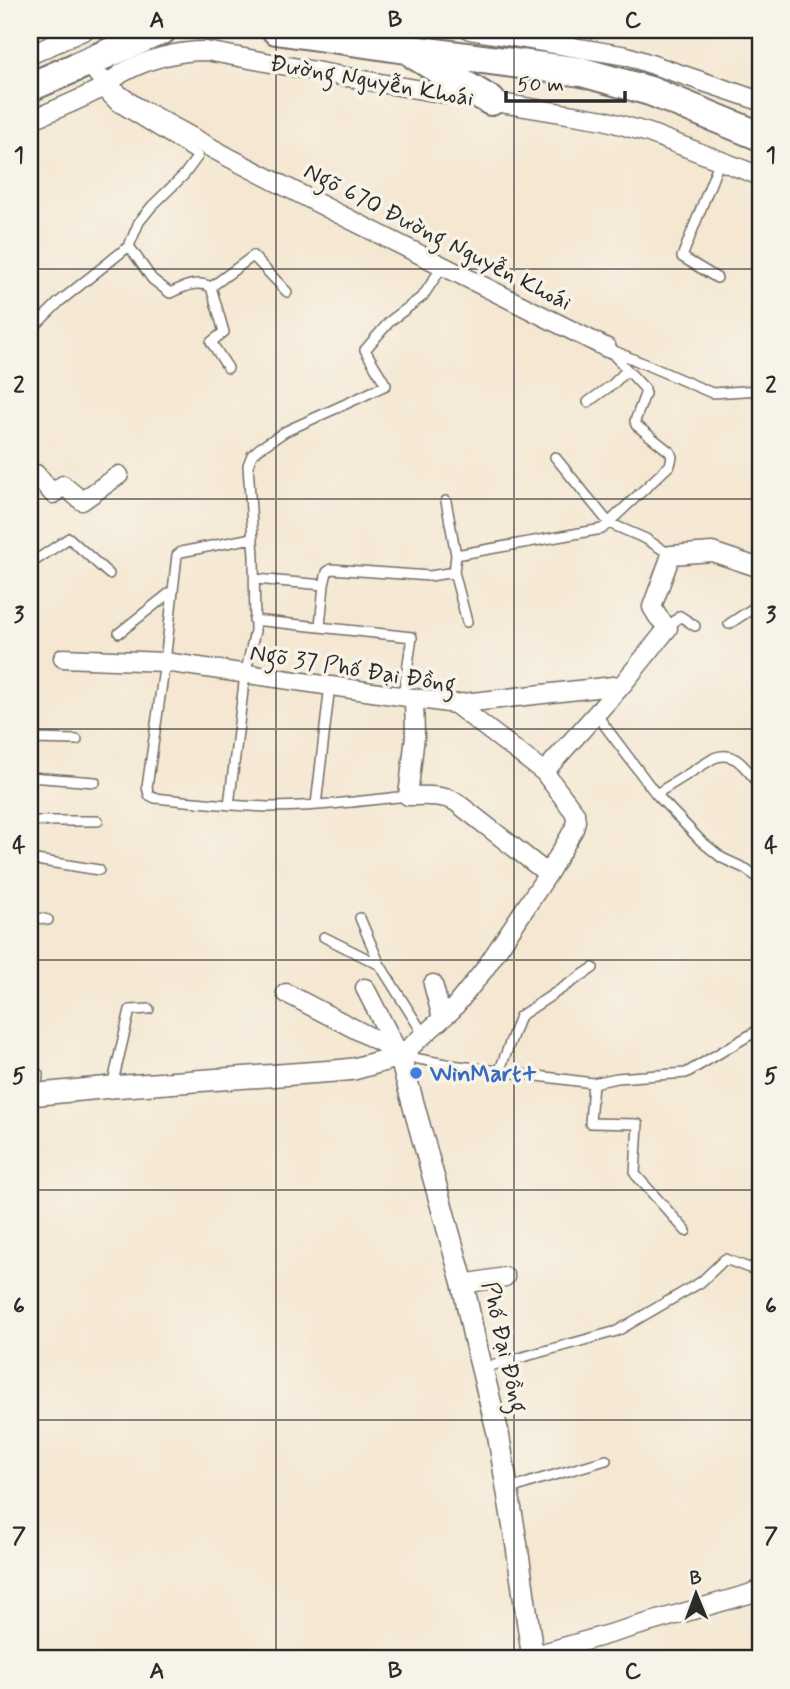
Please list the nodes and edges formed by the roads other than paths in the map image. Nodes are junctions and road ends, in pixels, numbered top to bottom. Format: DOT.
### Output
graph roads {
  1 [pos="85,30"];
  2 [pos="162,30"];
  3 [pos="276,30"];
  4 [pos="470,30"];
  5 [pos="406,49"];
  6 [pos="30,55"];
  7 [pos="98,79"];
  8 [pos="30,88"];
  9 [pos="491,101"];
  10 [pos="760,102"];
  11 [pos="30,120"];
  12 [pos="760,136"];
  13 [pos="720,160"];
  14 [pos="760,176"];
  15 [pos="129,246"];
  16 [pos="442,267"];
  17 [pos="717,278"];
  18 [pos="211,287"];
  19 [pos="287,292"];
  20 [pos="30,331"];
  21 [pos="607,348"];
  22 [pos="228,368"];
  23 [pos="627,370"];
  24 [pos="760,390"];
  25 [pos="588,402"];
  26 [pos="555,457"];
  27 [pos="119,475"];
  28 [pos="30,478"];
  29 [pos="446,501"];
  30 [pos="609,523"];
  31 [pos="252,538"];
  32 [pos="456,555"];
  33 [pos="671,555"];
  34 [pos="30,564"];
  35 [pos="760,568"];
  36 [pos="454,572"];
  37 [pos="109,574"];
  38 [pos="254,579"];
  39 [pos="324,585"];
  40 [pos="172,591"];
  41 [pos="760,602"];
  42 [pos="254,620"];
  43 [pos="467,622"];
  44 [pos="729,624"];
  45 [pos="320,626"];
  46 [pos="695,626"];
  47 [pos="668,628"];
  48 [pos="119,633"];
  49 [pos="63,658"];
  50 [pos="164,662"];
  51 [pos="245,675"];
  52 [pos="330,685"];
  53 [pos="622,685"];
  54 [pos="409,698"];
  55 [pos="454,704"];
  56 [pos="596,714"];
  57 [pos="30,740"];
  58 [pos="77,740"];
  59 [pos="544,772"];
  60 [pos="30,777"];
  61 [pos="95,782"];
  62 [pos="760,785"];
  63 [pos="656,794"];
  64 [pos="408,796"];
  65 [pos="316,805"];
  66 [pos="229,806"];
  67 [pos="30,821"];
  68 [pos="98,821"];
  69 [pos="30,859"];
  70 [pos="99,870"];
  71 [pos="548,874"];
  72 [pos="760,879"];
  73 [pos="30,916"];
  74 [pos="360,918"];
  75 [pos="48,920"];
  76 [pos="324,937"];
  77 [pos="380,965"];
  78 [pos="593,968"];
  79 [pos="433,984"];
  80 [pos="365,988"];
  81 [pos="286,993"];
  82 [pos="149,1009"];
  83 [pos="442,1018"];
  84 [pos="760,1029"];
  85 [pos="424,1035"];
  86 [pos="398,1053"];
  87 [pos="499,1072"];
  88 [pos="593,1083"];
  89 [pos="111,1087"];
  90 [pos="35,1088"];
  91 [pos="686,1231"];
  92 [pos="760,1264"];
  93 [pos="505,1277"];
  94 [pos="463,1284"];
  95 [pos="483,1368"];
  96 [pos="606,1460"];
  97 [pos="508,1490"];
  98 [pos="760,1589"];
  99 [pos="533,1657"];
  1 -- 6 [label="street"];
  2 -- 7 [label="main road, Đường Nguyễn Khoái"];
  3 -- 5 [label="main road, Đường Nguyễn Khoái"];
  4 -- 10 [label="street"];
  5 -- 9 [label="main road"];
  5 -- 12 [label="main road, Đường Nguyễn Khoái"];
  7 -- 8 [label="main road, Đường Nguyễn Khoái"];
  7 -- 9 [label="street, Đường Nguyễn Khoái"];
  7 -- 11 [label="street, Đường Nguyễn Khoái"];
  7 -- 15 [label="lane"];
  7 -- 16 [label="street, Ngõ 670 Đường Nguyễn Khoái"];
  9 -- 13 [label="street, Đường Nguyễn Khoái"];
  13 -- 14 [label="street, Đường Nguyễn Khoái"];
  13 -- 17 [label="lane"];
  15 -- 18 [label="lane"];
  15 -- 20 [label="lane"];
  16 -- 21 [label="street, Ngõ 670 Đường Nguyễn Khoái"];
  16 -- 31 [label="lane"];
  18 -- 19 [label="lane"];
  18 -- 22 [label="lane"];
  21 -- 23 [label="lane"];
  21 -- 24 [label="lane, Ngõ 670 Đường Nguyễn Khoái"];
  23 -- 25 [label="lane"];
  23 -- 30 [label="lane"];
  26 -- 30 [label="lane"];
  27 -- 28 [label="street"];
  29 -- 32 [label="lane"];
  30 -- 32 [label="lane"];
  30 -- 33 [label="lane"];
  31 -- 38 [label="lane"];
  31 -- 40 [label="lane"];
  32 -- 36 [label="lane"];
  33 -- 35 [label="street"];
  33 -- 47 [label="street"];
  34 -- 37 [label="lane"];
  36 -- 39 [label="lane"];
  36 -- 43 [label="lane"];
  38 -- 39 [label="lane"];
  38 -- 42 [label="lane"];
  39 -- 45 [label="lane"];
  40 -- 48 [label="lane"];
  40 -- 50 [label="lane"];
  41 -- 44 [label="lane"];
  42 -- 45 [label="lane"];
  42 -- 51 [label="lane"];
  45 -- 54 [label="lane"];
  46 -- 47 [label="lane"];
  47 -- 53 [label="street"];
  49 -- 50 [label="street, Ngõ 37 Phố Đại Đồng"];
  50 -- 51 [label="street, Ngõ 37 Phố Đại Đồng"];
  50 -- 66 [label="lane"];
  51 -- 52 [label="street, Ngõ 37 Phố Đại Đồng"];
  51 -- 66 [label="lane"];
  52 -- 54 [label="street, Ngõ 37 Phố Đại Đồng"];
  52 -- 65 [label="lane"];
  53 -- 55 [label="street"];
  53 -- 56 [label="street"];
  54 -- 55 [label="street, Ngõ 37 Phố Đại Đồng"];
  54 -- 64 [label="street"];
  55 -- 59 [label="street, Ngõ 37 Phố Đại Đồng"];
  56 -- 59 [label="street"];
  56 -- 63 [label="lane"];
  57 -- 58 [label="lane"];
  59 -- 71 [label="street, Ngõ 37 Phố Đại Đồng"];
  60 -- 61 [label="lane"];
  62 -- 63 [label="lane"];
  63 -- 72 [label="lane"];
  64 -- 65 [label="lane"];
  64 -- 71 [label="street"];
  65 -- 66 [label="lane"];
  67 -- 68 [label="lane"];
  69 -- 70 [label="lane"];
  71 -- 83 [label="street, Ngõ 37 Phố Đại Đồng"];
  73 -- 75 [label="lane"];
  74 -- 77 [label="lane"];
  76 -- 77 [label="lane"];
  77 -- 85 [label="lane"];
  78 -- 87 [label="lane"];
  79 -- 83 [label="street"];
  80 -- 86 [label="street"];
  81 -- 86 [label="street"];
  82 -- 89 [label="lane"];
  83 -- 85 [label="street, Ngõ 37 Phố Đại Đồng"];
  84 -- 88 [label="lane"];
  85 -- 86 [label="street"];
  86 -- 87 [label="lane"];
  86 -- 89 [label="street"];
  86 -- 94 [label="street, Phố Đại Đồng"];
  87 -- 88 [label="lane"];
  88 -- 91 [label="lane"];
  89 -- 90 [label="street"];
  92 -- 95 [label="lane"];
  93 -- 94 [label="street"];
  94 -- 95 [label="street, Phố Đại Đồng"];
  95 -- 97 [label="street, Phố Đại Đồng"];
  96 -- 97 [label="lane"];
  97 -- 99 [label="street, Phố Đại Đồng"];
  98 -- 99 [label="street"];
}
